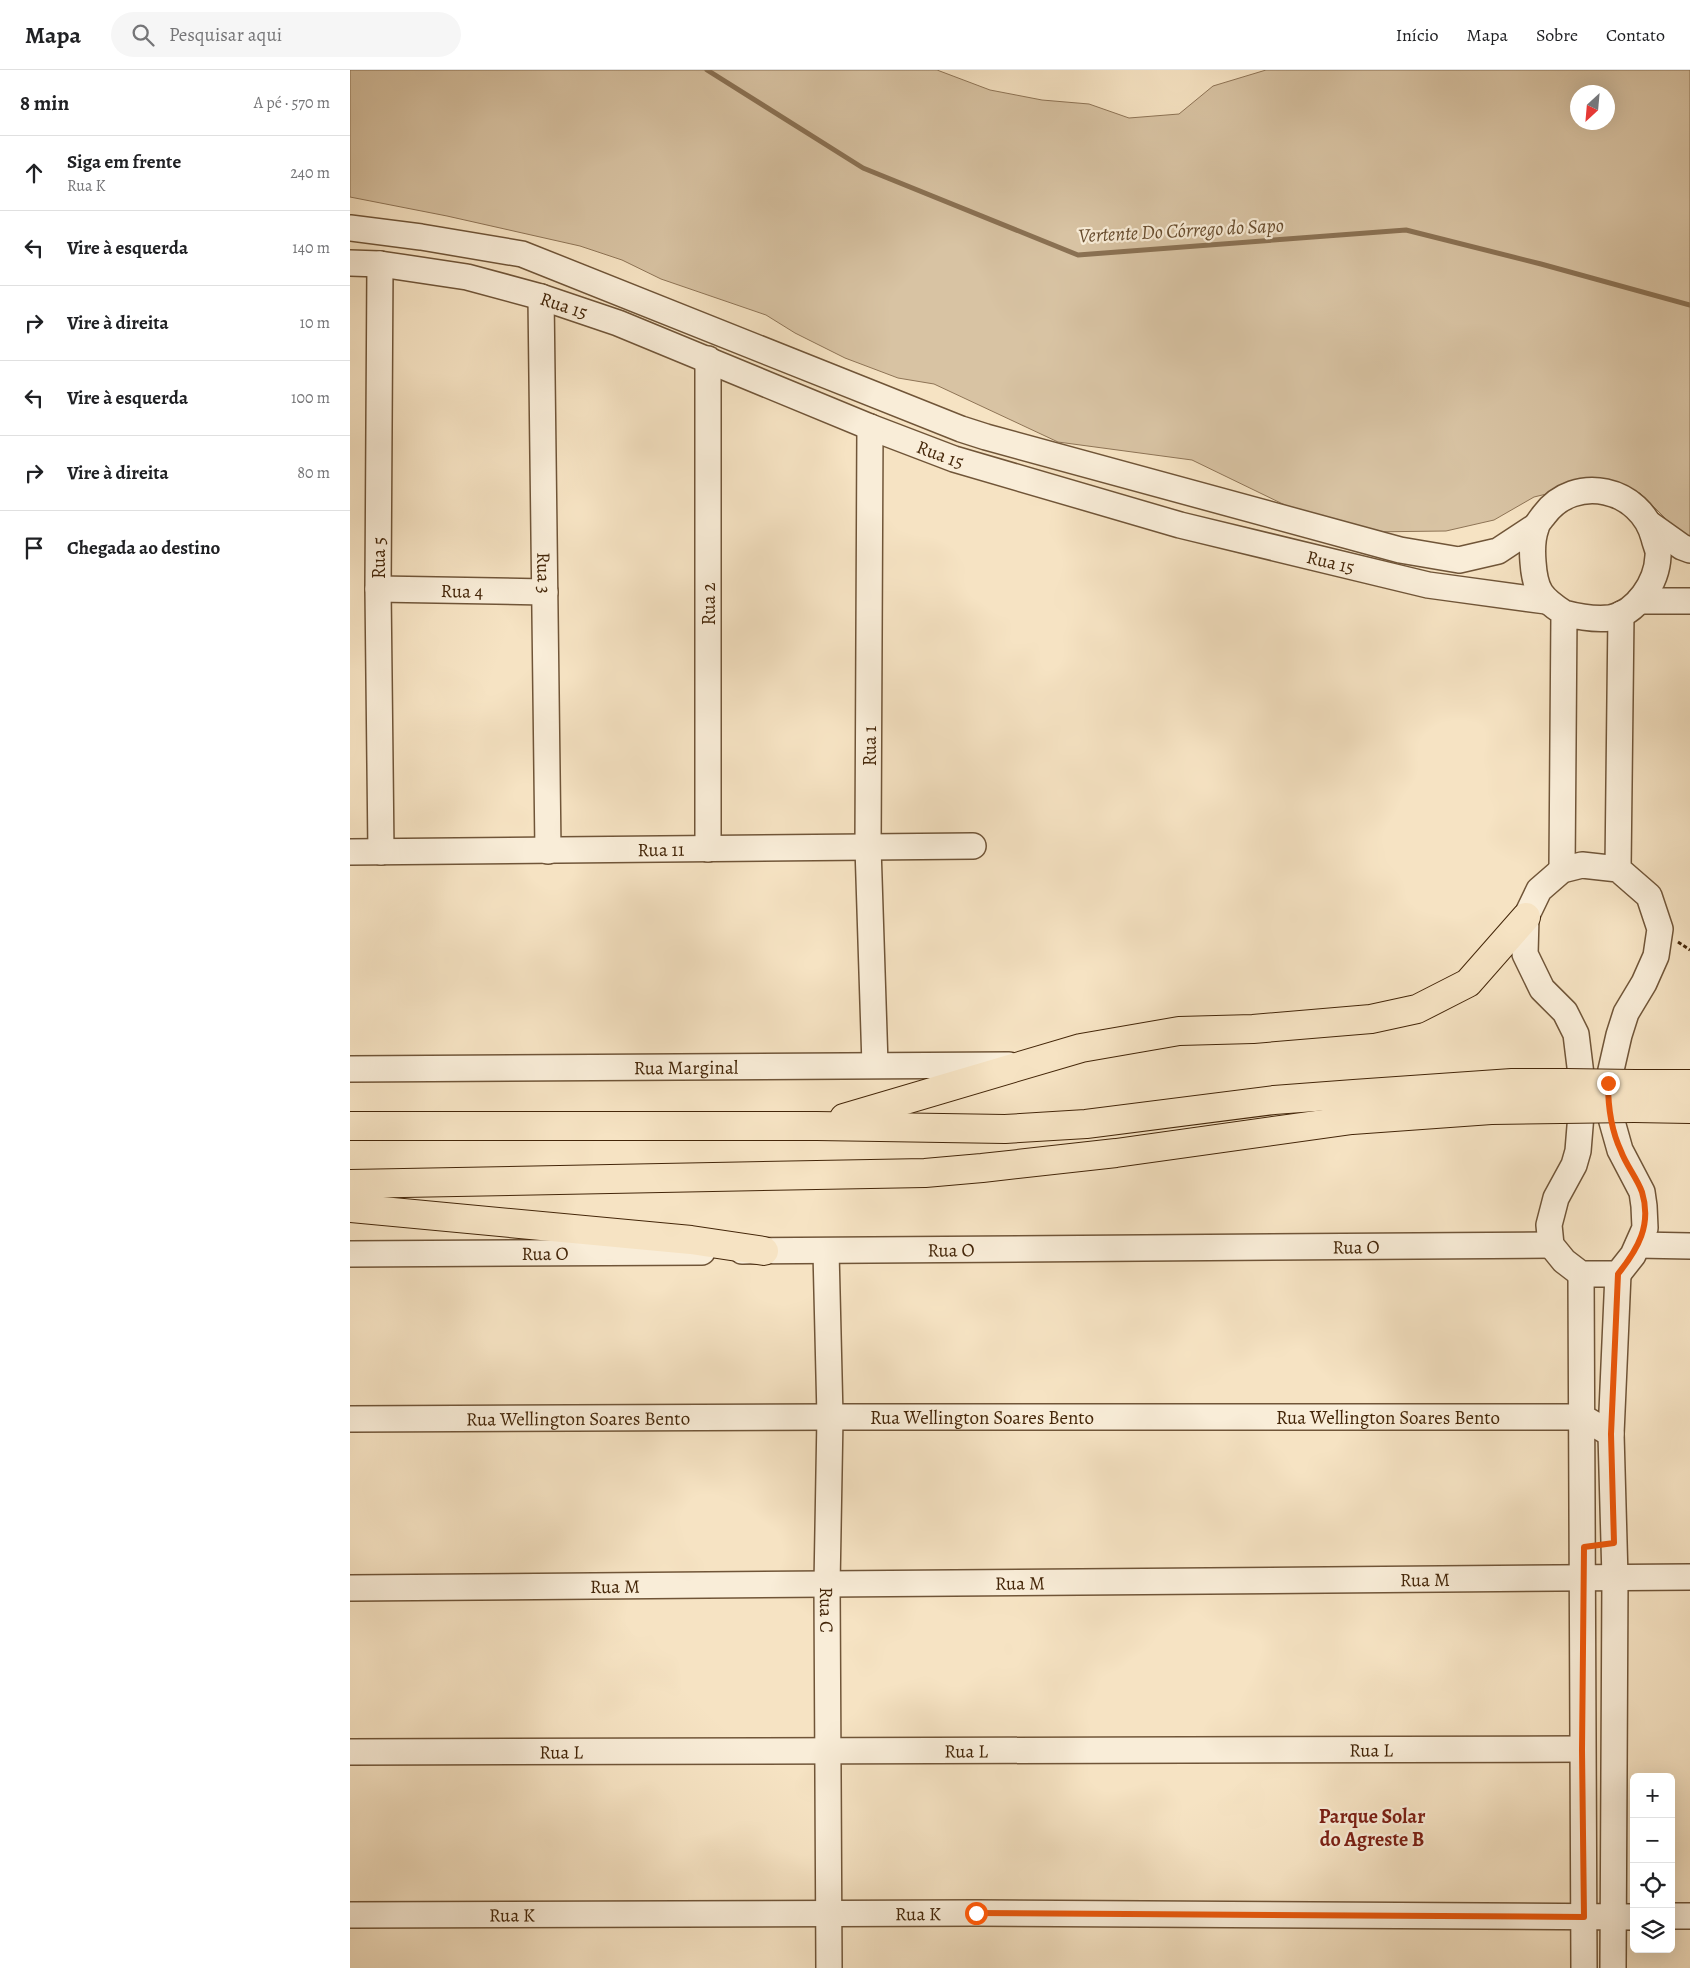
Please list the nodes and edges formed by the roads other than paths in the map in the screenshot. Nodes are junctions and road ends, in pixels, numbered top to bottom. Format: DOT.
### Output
graph roads {
  1 [pos="350,228"];
  2 [pos="350,263"];
  3 [pos="380,264"];
  4 [pos="541,296"];
  5 [pos="708,359"];
  6 [pos="870,427"];
  7 [pos="1651,525"];
  8 [pos="1536,526"];
  9 [pos="1690,550"];
  10 [pos="378,589"];
  11 [pos="545,592"];
  12 [pos="1690,601"];
  13 [pos="1555,607"];
  14 [pos="1630,607"];
  15 [pos="973,846"];
  16 [pos="868,847"];
  17 [pos="708,849"];
  18 [pos="548,851"];
  19 [pos="350,852"];
  20 [pos="381,852"];
  21 [pos="1618,869"];
  22 [pos="1562,870"];
  23 [pos="1526,917"];
  24 [pos="875,1065"];
  25 [pos="1022,1065"];
  26 [pos="350,1069"];
  27 [pos="1690,1084"];
  28 [pos="1635,1096"];
  29 [pos="1690,1109"];
  30 [pos="350,1126"];
  31 [pos="817,1126"];
  32 [pos="350,1184"];
  33 [pos="350,1208"];
  34 [pos="1550,1245"];
  35 [pos="1638,1245"];
  36 [pos="1690,1246"];
  37 [pos="764,1251"];
  38 [pos="826,1251"];
  39 [pos="350,1254"];
  40 [pos="1581,1274"];
  41 [pos="1618,1274"];
  42 [pos="830,1416"];
  43 [pos="1582,1417"];
  44 [pos="350,1419"];
  45 [pos="1611,1434"];
  46 [pos="1614,1543"];
  47 [pos="1584,1547"];
  48 [pos="1690,1577"];
  49 [pos="1615,1578"];
  50 [pos="1584,1579"];
  51 [pos="827,1585"];
  52 [pos="350,1588"];
  53 [pos="828,1750"];
  54 [pos="1582,1750"];
  55 [pos="350,1752"];
  56 [pos="828,1914"];
  57 [pos="350,1915"];
  58 [pos="1675,1916"];
  59 [pos="1690,1916"];
  60 [pos="1584,1917"];
  61 [pos="1624,1917"];
  62 [pos="829,1968"];
  63 [pos="1584,1968"];
  64 [pos="1613,1968"];
  1 -- 8 [label="street, Rua 15"];
  2 -- 3 [label="street, Rua 15"];
  3 -- 4 [label="street, Rua 15"];
  3 -- 10 [label="street, Rua 5"];
  4 -- 5 [label="street, Rua 15"];
  4 -- 11 [label="street, Rua 3"];
  5 -- 6 [label="street, Rua 15"];
  5 -- 17 [label="street, Rua 2"];
  6 -- 13 [label="street, Rua 15"];
  6 -- 16 [label="street, Rua 1"];
  7 -- 8 [label="street"];
  7 -- 9 [label="street"];
  7 -- 14 [label="street"];
  8 -- 13 [label="street"];
  10 -- 11 [label="street, Rua 4"];
  10 -- 20 [label="street, Rua 5"];
  11 -- 18 [label="street, Rua 3"];
  12 -- 14 [label="street"];
  13 -- 14 [label="street"];
  13 -- 22 [label="street"];
  14 -- 21 [label="street"];
  15 -- 16 [label="street, Rua 11"];
  16 -- 17 [label="street, Rua 11"];
  16 -- 24 [label="street, Rua 1"];
  17 -- 18 [label="street, Rua 11"];
  18 -- 20 [label="street, Rua 11"];
  19 -- 20 [label="street, Rua 11"];
  21 -- 22 [label="street"];
  21 -- 35 [label="street"];
  22 -- 23 [label="street"];
  23 -- 25 [label="highway"];
  23 -- 34 [label="street"];
  24 -- 25 [label="street, Rua Marginal"];
  24 -- 26 [label="street, Rua Marginal"];
  25 -- 31 [label="highway"];
  27 -- 28 [label="highway"];
  28 -- 29 [label="highway"];
  28 -- 31 [label="highway, bridge"];
  28 -- 32 [label="highway, bridge"];
  30 -- 31 [label="highway"];
  33 -- 37 [label="highway"];
  34 -- 38 [label="street, Rua O"];
  34 -- 40 [label="street"];
  35 -- 36 [label="street"];
  35 -- 41 [label="street"];
  37 -- 38 [label="street, Rua O"];
  37 -- 39 [label="street, Rua O"];
  38 -- 42 [label="street, Rua C"];
  40 -- 41 [label="street"];
  40 -- 43 [label="street"];
  41 -- 45 [label="street"];
  42 -- 43 [label="street, Rua Wellington Soares Bento"];
  42 -- 44 [label="street, Rua Wellington Soares Bento"];
  42 -- 51 [label="street, Rua C"];
  43 -- 45 [label="street"];
  43 -- 47 [label="street"];
  45 -- 46 [label="street"];
  46 -- 47 [label="street"];
  46 -- 49 [label="street"];
  47 -- 50 [label="street"];
  48 -- 49 [label="street, Rua M"];
  49 -- 50 [label="street, Rua M"];
  49 -- 61 [label="street"];
  50 -- 51 [label="street, Rua M"];
  50 -- 54 [label="street"];
  51 -- 52 [label="street, Rua M"];
  51 -- 53 [label="street, Rua C"];
  53 -- 54 [label="street, Rua L"];
  53 -- 55 [label="street, Rua L"];
  53 -- 56 [label="street, Rua C"];
  54 -- 60 [label="street"];
  56 -- 57 [label="street, Rua K"];
  56 -- 60 [label="street, Rua K"];
  56 -- 62 [label="street, Rua C"];
  58 -- 59 [label="street"];
  60 -- 61 [label="street, Rua K"];
  60 -- 63 [label="street"];
  61 -- 64 [label="street"];
}
